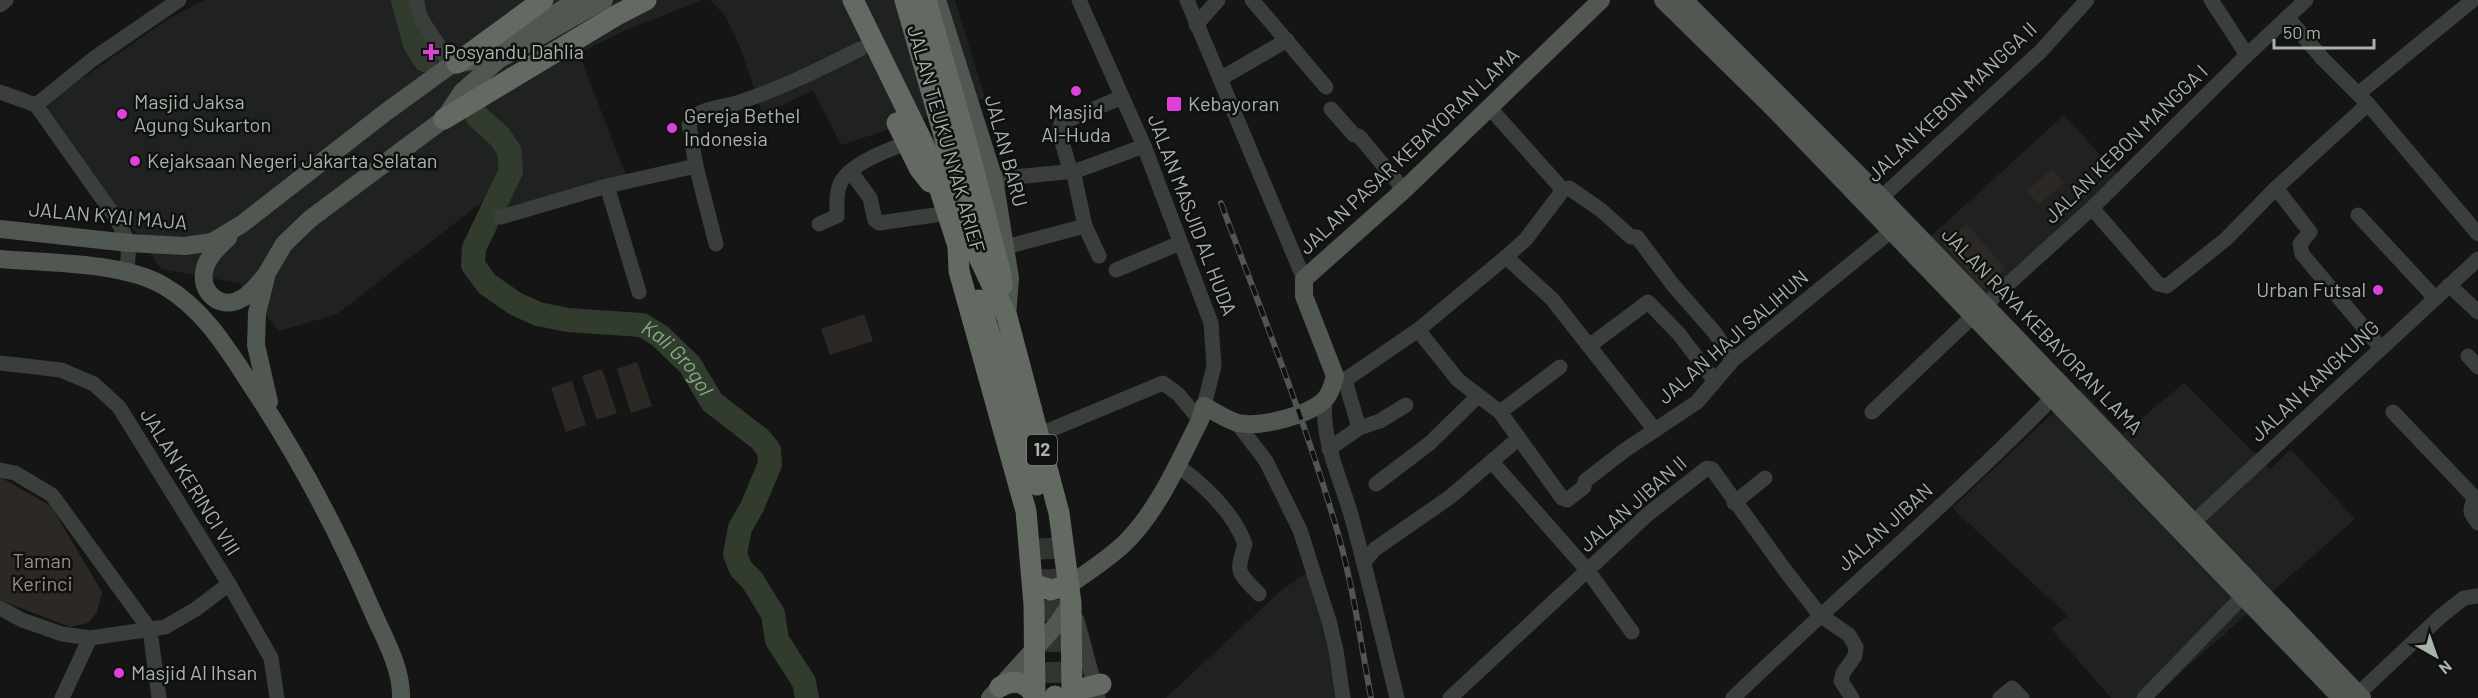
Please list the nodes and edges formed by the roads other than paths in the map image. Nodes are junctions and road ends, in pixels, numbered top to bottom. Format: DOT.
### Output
graph roads {
  1 [pos="6,0"];
  2 [pos="179,0"];
  3 [pos="417,0"];
  4 [pos="543,0"];
  5 [pos="577,0"];
  6 [pos="604,0"];
  7 [pos="646,0"];
  8 [pos="837,0"];
  9 [pos="853,0"];
  10 [pos="905,0"];
  11 [pos="926,0"];
  12 [pos="938,0"];
  13 [pos="1079,0"];
  14 [pos="1187,0"];
  15 [pos="1218,0"];
  16 [pos="1252,0"];
  17 [pos="1601,0"];
  18 [pos="1664,0"];
  19 [pos="1684,0"];
  20 [pos="2211,0"];
  21 [pos="2306,0"];
  22 [pos="2473,0"];
  23 [pos="2082,2"];
  24 [pos="0,5"];
  25 [pos="2287,17"];
  26 [pos="1196,25"];
  27 [pos="533,34"];
  28 [pos="1287,40"];
  29 [pos="860,49"];
  30 [pos="2247,55"];
  31 [pos="453,65"];
  32 [pos="1220,79"];
  33 [pos="1326,87"];
  34 [pos="0,92"];
  35 [pos="1122,98"];
  36 [pos="2363,99"];
  37 [pos="36,105"];
  38 [pos="1489,106"];
  39 [pos="1331,109"];
  40 [pos="444,119"];
  41 [pos="1815,141"];
  42 [pos="907,142"];
  43 [pos="1144,146"];
  44 [pos="696,166"];
  45 [pos="1071,170"];
  46 [pos="851,172"];
  47 [pos="994,179"];
  48 [pos="607,186"];
  49 [pos="2276,188"];
  50 [pos="1404,190"];
  51 [pos="1563,190"];
  52 [pos="946,203"];
  53 [pos="1875,203"];
  54 [pos="2092,208"];
  55 [pos="2358,215"];
  56 [pos="501,217"];
  57 [pos="242,224"];
  58 [pos="819,224"];
  59 [pos="1085,226"];
  60 [pos="0,229"];
  61 [pos="1891,231"];
  62 [pos="2478,234"];
  63 [pos="129,243"];
  64 [pos="1180,243"];
  65 [pos="716,244"];
  66 [pos="966,247"];
  67 [pos="1006,247"];
  68 [pos="1099,256"];
  69 [pos="1506,257"];
  70 [pos="0,259"];
  71 [pos="2478,259"];
  72 [pos="1116,270"];
  73 [pos="127,271"];
  74 [pos="267,273"];
  75 [pos="1304,279"];
  76 [pos="1949,281"];
  77 [pos="2449,285"];
  78 [pos="639,292"];
  79 [pos="2435,298"];
  80 [pos="1004,309"];
  81 [pos="1979,311"];
  82 [pos="2478,312"];
  83 [pos="1418,330"];
  84 [pos="1589,346"];
  85 [pos="2381,348"];
  86 [pos="1733,360"];
  87 [pos="0,363"];
  88 [pos="1560,367"];
  89 [pos="1340,378"];
  90 [pos="1714,380"];
  91 [pos="2058,392"];
  92 [pos="1478,396"];
  93 [pos="1325,399"];
  94 [pos="1406,405"];
  95 [pos="1500,412"];
  96 [pos="1872,412"];
  97 [pos="2393,412"];
  98 [pos="1202,413"];
  99 [pos="274,421"];
  100 [pos="1237,423"];
  101 [pos="1359,428"];
  102 [pos="1655,430"];
  103 [pos="1038,435"];
  104 [pos="1519,438"];
  105 [pos="1329,449"];
  106 [pos="1492,462"];
  107 [pos="1177,465"];
  108 [pos="0,470"];
  109 [pos="1765,478"];
  110 [pos="1376,484"];
  111 [pos="1734,502"];
  112 [pos="2478,523"];
  113 [pos="2187,528"];
  114 [pos="1049,538"];
  115 [pos="1364,562"];
  116 [pos="1588,571"];
  117 [pos="229,584"];
  118 [pos="1033,584"];
  119 [pos="2248,591"];
  120 [pos="1259,594"];
  121 [pos="1070,597"];
  122 [pos="2477,598"];
  123 [pos="0,608"];
  124 [pos="1820,615"];
  125 [pos="150,630"];
  126 [pos="1632,632"];
  127 [pos="90,638"];
  128 [pos="1035,647"];
  129 [pos="1072,669"];
  130 [pos="1035,671"];
  131 [pos="1099,691"];
  132 [pos="995,692"];
  133 [pos="1054,696"];
  134 [pos="2354,696"];
  135 [pos="62,698"];
  136 [pos="159,698"];
  137 [pos="277,698"];
  138 [pos="401,698"];
  139 [pos="1343,698"];
  140 [pos="1398,698"];
  141 [pos="1450,698"];
  142 [pos="1733,698"];
  143 [pos="1852,698"];
  144 [pos="2000,698"];
  145 [pos="2022,698"];
  146 [pos="2144,698"];
  1 -- 24 [label="street"];
  2 -- 37 [label="street"];
  3 -- 31 [label="street"];
  4 -- 31 [label="highway"];
  5 -- 27 [label="main road"];
  6 -- 27 [label="main road"];
  7 -- 40 [label="highway"];
  8 -- 29 [label="highway"];
  9 -- 52 [label="highway, 12"];
  10 -- 66 [label="highway, JALAN TEUKU NYAK ARIEF / 12"];
  11 -- 80 [label="highway"];
  12 -- 47 [label="main road, JALAN BARU"];
  13 -- 35 [label="street, JALAN MASJID AL HUDA"];
  14 -- 26 [label="street"];
  15 -- 26 [label="street"];
  16 -- 28 [label="street"];
  17 -- 38 [label="main road, JALAN PASAR KEBAYORAN LAMA"];
  18 -- 41 [label="main road, JALAN RAYA KEBAYORAN LAMA"];
  19 -- 41 [label="main road, JALAN RAYA KEBAYORAN LAMA"];
  20 -- 30 [label="street"];
  21 -- 25 [label="street, JALAN KEBON MANGGA I"];
  22 -- 36 [label="street"];
  23 -- 53 [label="street, JALAN KEBON MANGGA II"];
  25 -- 30 [label="street, JALAN KEBON MANGGA I"];
  25 -- 36 [label="street"];
  26 -- 32 [label="street"];
  27 -- 31 [label="main road"];
  27 -- 40 [label="main road"];
  28 -- 32 [label="street"];
  28 -- 33 [label="street"];
  29 -- 42 [label="highway"];
  29 -- 44 [label="street"];
  30 -- 54 [label="street, JALAN KEBON MANGGA I"];
  31 -- 57 [label="main road"];
  32 -- 75 [label="street"];
  34 -- 37 [label="street"];
  35 -- 43 [label="street, JALAN MASJID AL HUDA"];
  35 -- 45 [label="street"];
  36 -- 49 [label="street"];
  36 -- 62 [label="street"];
  37 -- 63 [label="street"];
  38 -- 50 [label="main road, JALAN PASAR KEBAYORAN LAMA"];
  38 -- 51 [label="street"];
  39 -- 50 [label="street"];
  40 -- 74 [label="main road"];
  41 -- 53 [label="main road, JALAN RAYA KEBAYORAN LAMA"];
  42 -- 46 [label="street"];
  42 -- 52 [label="highway"];
  43 -- 45 [label="street"];
  43 -- 64 [label="street, JALAN MASJID AL HUDA"];
  44 -- 48 [label="street"];
  44 -- 65 [label="street"];
  45 -- 47 [label="street"];
  45 -- 59 [label="street"];
  46 -- 52 [label="street"];
  46 -- 58 [label="street"];
  47 -- 67 [label="main road, JALAN BARU"];
  48 -- 56 [label="street"];
  48 -- 78 [label="street"];
  49 -- 54 [label="street"];
  49 -- 85 [label="street"];
  50 -- 75 [label="main road, JALAN PASAR KEBAYORAN LAMA"];
  51 -- 69 [label="street"];
  51 -- 86 [label="street"];
  52 -- 66 [label="highway, JALAN TEUKU NYAK ARIEF / 12"];
  53 -- 61 [label="main road, JALAN RAYA KEBAYORAN LAMA"];
  53 -- 76 [label="main road, JALAN RAYA KEBAYORAN LAMA"];
  54 -- 81 [label="street, JALAN KEBON MANGGA I"];
  55 -- 79 [label="street"];
  57 -- 63 [label="main road, JALAN KYAI MAJA"];
  57 -- 74 [label="main road"];
  59 -- 67 [label="street"];
  59 -- 68 [label="street"];
  60 -- 63 [label="main road, JALAN KYAI MAJA"];
  61 -- 76 [label="main road, JALAN RAYA KEBAYORAN LAMA"];
  61 -- 86 [label="street, JALAN HAJI SALIHUN"];
  63 -- 73 [label="street"];
  64 -- 72 [label="street"];
  64 -- 98 [label="street, JALAN MASJID AL HUDA"];
  66 -- 80 [label="highway, JALAN TEUKU NYAK ARIEF / 12"];
  66 -- 114 [label="highway, 12"];
  66 -- 118 [label="highway, JALAN TEUKU NYAK ARIEF / 12"];
  67 -- 80 [label="main road, JALAN BARU"];
  69 -- 83 [label="street"];
  69 -- 84 [label="street"];
  70 -- 73 [label="main road"];
  71 -- 77 [label="street, JALAN KANGKUNG"];
  73 -- 99 [label="main road"];
  74 -- 99 [label="main road"];
  75 -- 89 [label="main road, JALAN PASAR KEBAYORAN LAMA"];
  76 -- 81 [label="main road, JALAN RAYA KEBAYORAN LAMA"];
  77 -- 79 [label="street, JALAN KANGKUNG"];
  77 -- 82 [label="street"];
  79 -- 85 [label="street, JALAN KANGKUNG"];
  80 -- 103 [label="highway, JALAN TEUKU NYAK ARIEF / 12"];
  81 -- 91 [label="main road, JALAN RAYA KEBAYORAN LAMA"];
  81 -- 96 [label="street, JALAN KEBON MANGGA I"];
  83 -- 89 [label="street"];
  83 -- 92 [label="street"];
  84 -- 90 [label="street"];
  84 -- 102 [label="street"];
  85 -- 113 [label="street, JALAN KANGKUNG"];
  86 -- 90 [label="street, JALAN HAJI SALIHUN"];
  87 -- 117 [label="street, JALAN KERINCI VIII"];
  88 -- 95 [label="street"];
  89 -- 93 [label="main road"];
  89 -- 101 [label="street"];
  90 -- 102 [label="street, JALAN HAJI SALIHUN"];
  91 -- 113 [label="main road, JALAN RAYA KEBAYORAN LAMA"];
  91 -- 124 [label="street, JALAN JIBAN"];
  92 -- 95 [label="street"];
  92 -- 110 [label="street"];
  93 -- 100 [label="main road"];
  93 -- 105 [label="street"];
  94 -- 101 [label="street"];
  95 -- 104 [label="street"];
  97 -- 112 [label="street"];
  98 -- 100 [label="main road"];
  98 -- 103 [label="street"];
  98 -- 107 [label="main road, JALAN MASJID AL HUDA"];
  99 -- 138 [label="main road"];
  100 -- 139 [label="street"];
  101 -- 105 [label="street"];
  102 -- 104 [label="street, JALAN HAJI SALIHUN"];
  103 -- 121 [label="highway, JALAN TEUKU NYAK ARIEF / 12"];
  104 -- 106 [label="street"];
  105 -- 115 [label="street"];
  106 -- 115 [label="street"];
  106 -- 116 [label="street"];
  107 -- 120 [label="street"];
  107 -- 121 [label="main road, JALAN MASJID AL HUDA"];
  108 -- 125 [label="street"];
  109 -- 111 [label="street"];
  111 -- 116 [label="street, JALAN JIBAN II"];
  111 -- 124 [label="street, JALAN JIBAN II"];
  113 -- 119 [label="main road, JALAN RAYA KEBAYORAN LAMA"];
  115 -- 140 [label="street"];
  116 -- 126 [label="street"];
  116 -- 141 [label="street, JALAN JIBAN II"];
  117 -- 125 [label="street"];
  117 -- 137 [label="street, JALAN KERINCI VIII"];
  118 -- 121 [label="highway"];
  118 -- 128 [label="highway, JALAN TEUKU NYAK ARIEF / 12"];
  119 -- 134 [label="main road, JALAN RAYA KEBAYORAN LAMA"];
  119 -- 146 [label="street"];
  121 -- 128 [label="main road, JALAN MASJID AL HUDA"];
  121 -- 129 [label="highway, JALAN TEUKU NYAK ARIEF / 12"];
  121 -- 131 [label="street"];
  122 -- 134 [label="street"];
  123 -- 127 [label="street"];
  124 -- 142 [label="street, JALAN JIBAN"];
  124 -- 143 [label="street, JALAN JIBAN II"];
  125 -- 127 [label="street"];
  125 -- 136 [label="street"];
  127 -- 135 [label="street"];
  128 -- 130 [label="highway, JALAN TEUKU NYAK ARIEF / 12"];
  128 -- 132 [label="main road, JALAN MASJID AL HUDA"];
  129 -- 130 [label="highway"];
  129 -- 133 [label="highway, JALAN TEUKU NYAK ARIEF / 12"];
  130 -- 133 [label="highway, JALAN TEUKU NYAK ARIEF / 12"];
  131 -- 133 [label="highway"];
  132 -- 133 [label="highway"];
  144 -- 145 [label="street"];
}
